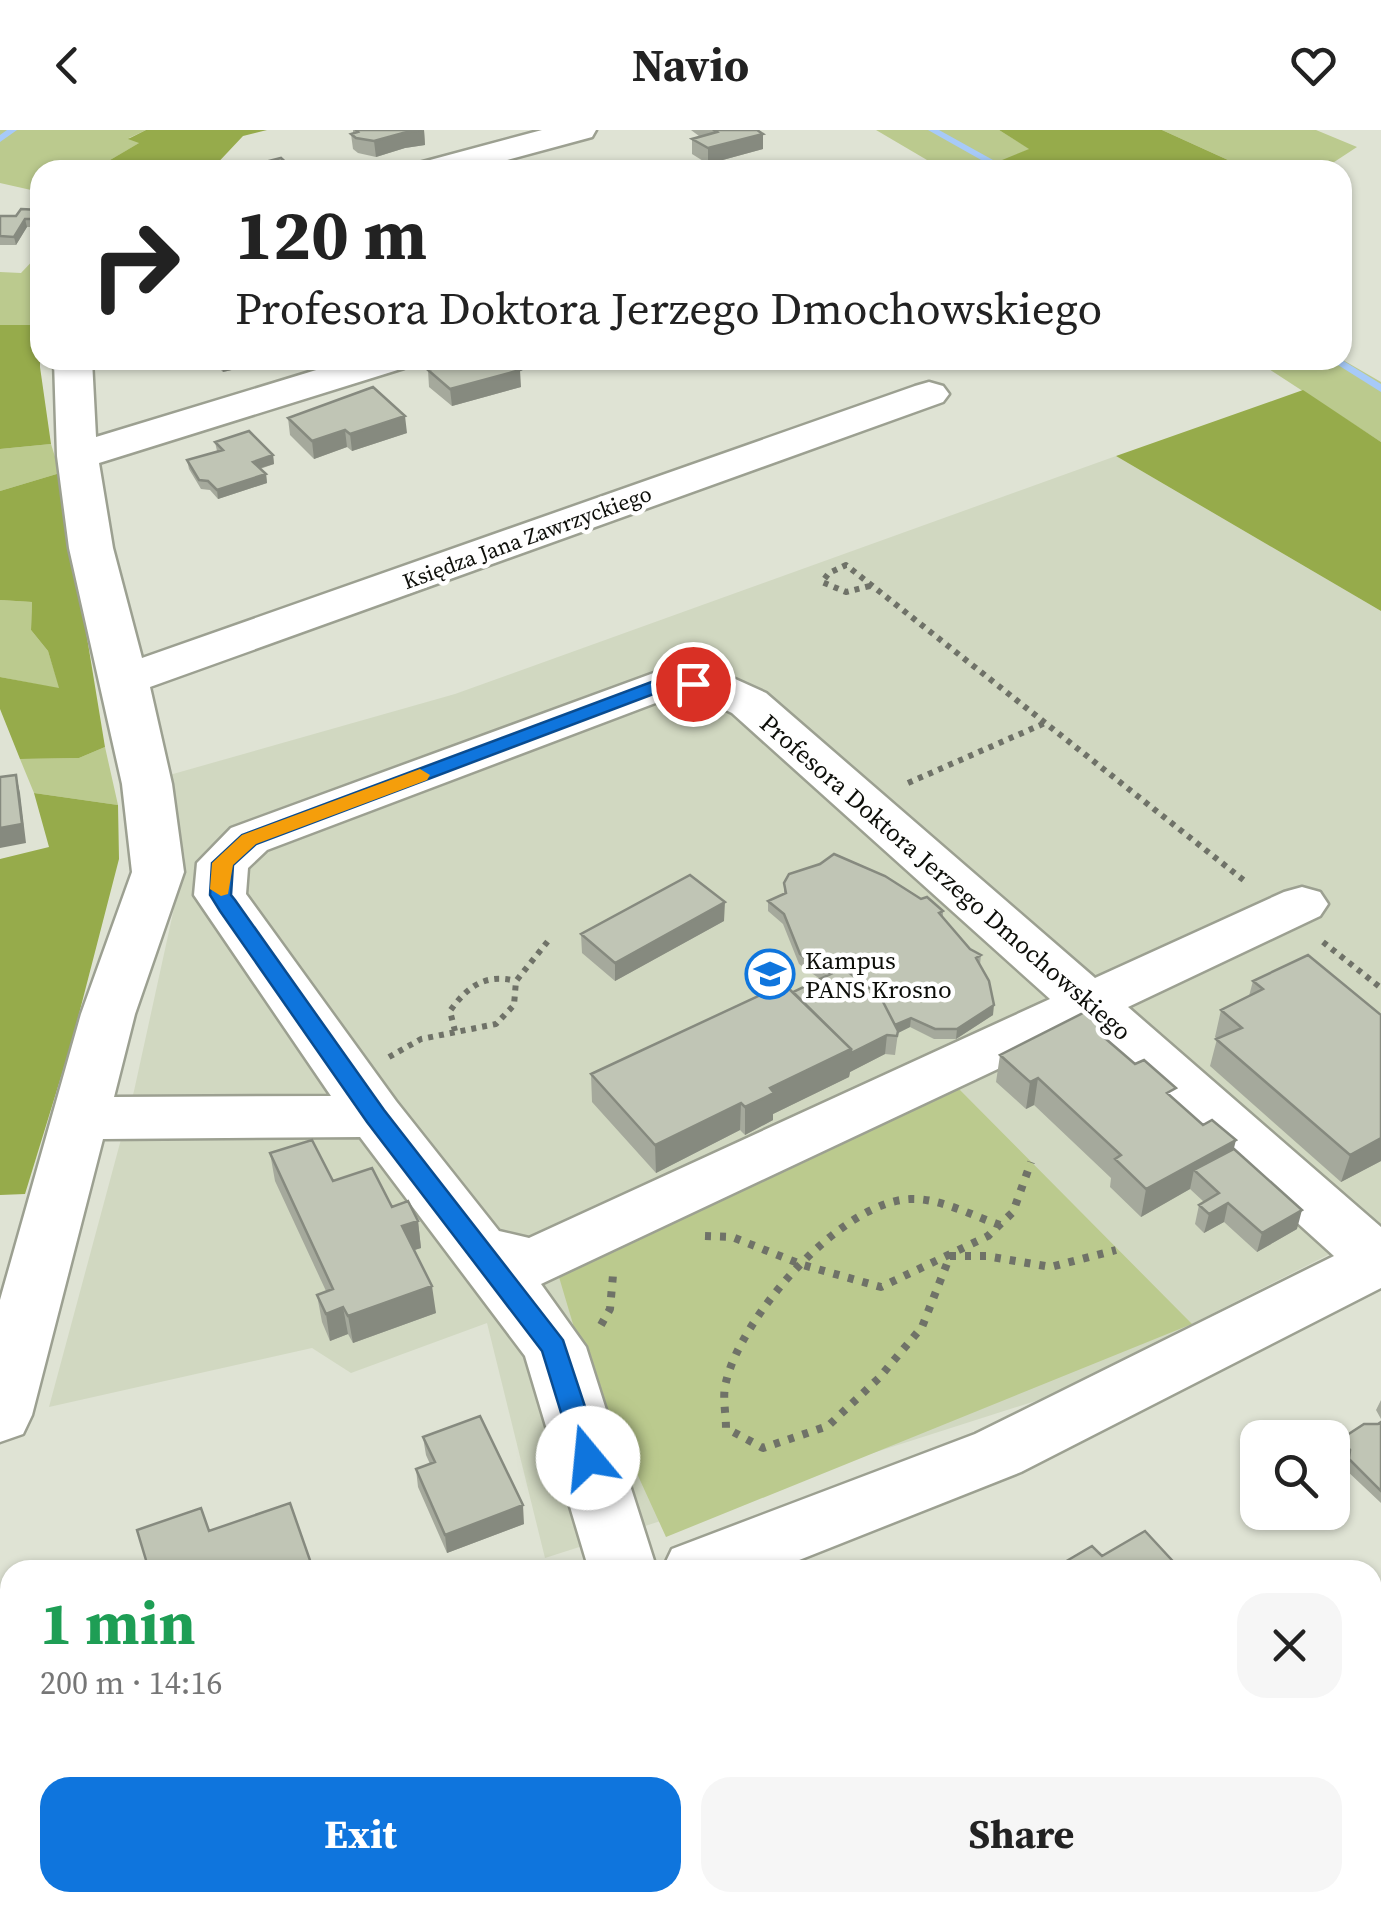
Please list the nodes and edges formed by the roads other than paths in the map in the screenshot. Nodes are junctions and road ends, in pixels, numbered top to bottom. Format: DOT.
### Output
graph roads {
  1 [pos="580,130"];
  2 [pos="469,160"];
  3 [pos="73,370"];
  4 [pos="357,370"];
  5 [pos="929,394"];
  6 [pos="77,456"];
  7 [pos="126,680"];
  8 [pos="1293,908"];
  9 [pos="1089,1004"];
  10 [pos="378,1089"];
  11 [pos="81,1118"];
  12 [pos="478,1249"];
  13 [pos="1380,1260"];
  14 [pos="0,1415"];
  15 [pos="620,1560"];
  16 [pos="722,1560"];
  1 -- 2 [label="street"];
  3 -- 6 [label="street"];
  4 -- 6 [label="street"];
  5 -- 7 [label="street, Księdza Jana Zawrzyckiego"];
  6 -- 7 [label="street"];
  7 -- 11 [label="street"];
  8 -- 9 [label="street"];
  9 -- 10 [label="street, Profesora Doktora Jerzego Dmochowskiego"];
  9 -- 12 [label="street"];
  9 -- 13 [label="street, Profesora Doktora Jerzego Dmochowskiego"];
  10 -- 11 [label="street"];
  10 -- 12 [label="street, Profesora Doktora Jerzego Dmochowskiego"];
  11 -- 14 [label="street"];
  12 -- 15 [label="street, Profesora Doktora Jerzego Dmochowskiego"];
  13 -- 16 [label="street, Profesora Doktora Jerzego Dmochowskiego"];
}
